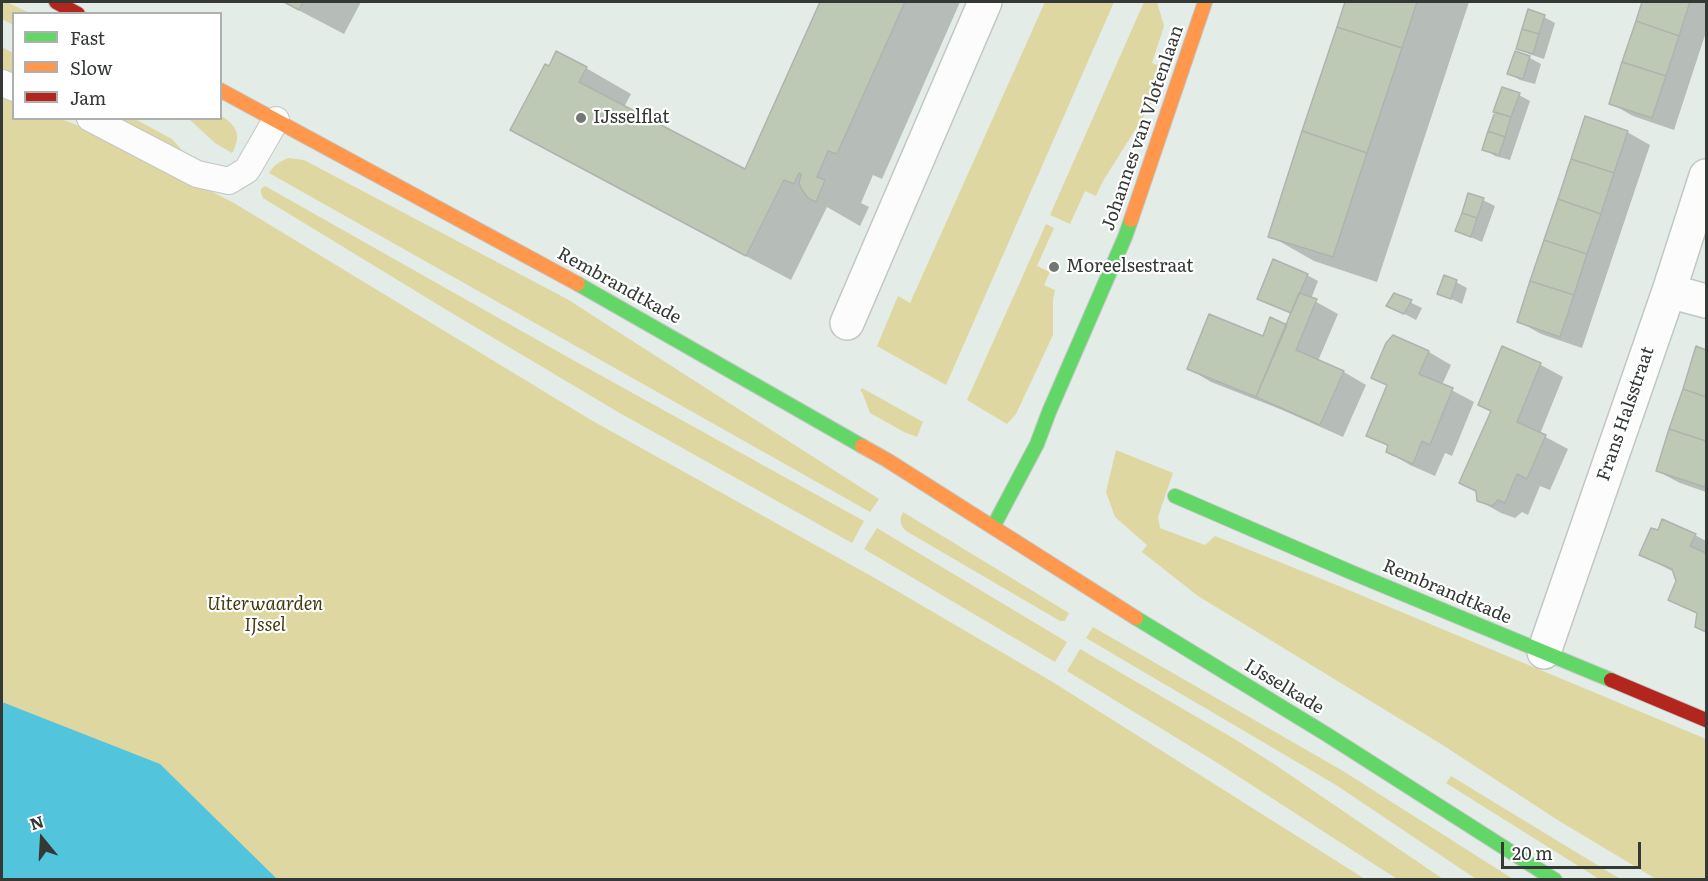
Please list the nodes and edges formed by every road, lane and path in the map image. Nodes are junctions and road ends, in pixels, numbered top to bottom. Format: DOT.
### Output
graph roads {
  1 [pos="56,2"];
  2 [pos="985,2"];
  3 [pos="1205,2"];
  4 [pos="74,12"];
  5 [pos="222,91"];
  6 [pos="94,120"];
  7 [pos="276,120"];
  8 [pos="1707,176"];
  9 [pos="1669,291"];
  10 [pos="1707,301"];
  11 [pos="847,323"];
  12 [pos="1175,496"];
  13 [pos="993,527"];
  14 [pos="1544,652"];
  15 [pos="1707,720"];
  16 [pos="1555,879"];
  1 -- 4 [label="street"];
  2 -- 11 [label="street"];
  3 -- 13 [label="street, Johannes van Vlotenlaan"];
  5 -- 7 [label="street, Rembrandtkade"];
  6 -- 7 [label="lane"];
  7 -- 13 [label="street, Rembrandtkade"];
  8 -- 9 [label="street, Frans Halsstraat"];
  9 -- 10 [label="street"];
  9 -- 14 [label="street, Frans Halsstraat"];
  12 -- 14 [label="street, Rembrandtkade"];
  13 -- 16 [label="street, IJsselkade"];
  14 -- 15 [label="street, Rembrandtkade"];
}
